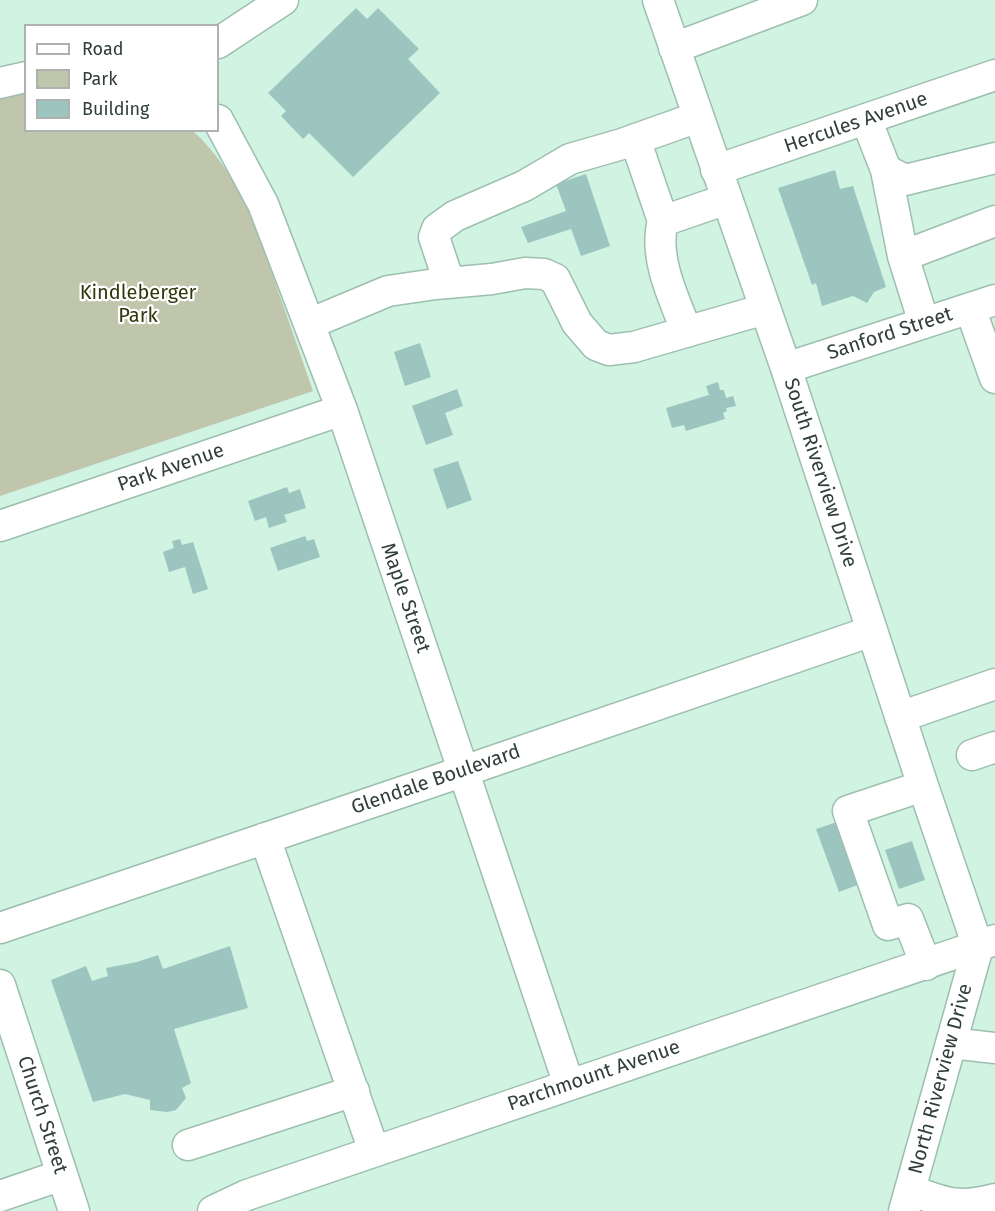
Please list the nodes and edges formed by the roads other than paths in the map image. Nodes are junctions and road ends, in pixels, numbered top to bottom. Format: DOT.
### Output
graph roads {
  1 [pos="283,0"];
  2 [pos="658,0"];
  3 [pos="802,0"];
  4 [pos="751,9"];
  5 [pos="219,42"];
  6 [pos="674,48"];
  7 [pos="995,75"];
  8 [pos="24,77"];
  9 [pos="0,83"];
  10 [pos="698,117"];
  11 [pos="866,119"];
  12 [pos="219,122"];
  13 [pos="635,139"];
  14 [pos="995,158"];
  15 [pos="716,170"];
  16 [pos="886,170"];
  17 [pos="727,199"];
  18 [pos="663,221"];
  19 [pos="995,221"];
  20 [pos="903,256"];
  21 [pos="449,282"];
  22 [pos="982,304"];
  23 [pos="765,309"];
  24 [pos="924,323"];
  25 [pos="309,324"];
  26 [pos="687,332"];
  27 [pos="786,368"];
  28 [pos="995,378"];
  29 [pos="342,410"];
  30 [pos="0,526"];
  31 [pos="872,631"];
  32 [pos="995,684"];
  33 [pos="900,717"];
  34 [pos="464,771"];
  35 [pos="923,786"];
  36 [pos="265,838"];
  37 [pos="0,928"];
  38 [pos="986,944"];
  39 [pos="926,965"];
  40 [pos="0,985"];
  41 [pos="951,1043"];
  42 [pos="995,1048"];
  43 [pos="569,1085"];
  44 [pos="354,1091"];
  45 [pos="188,1145"];
  46 [pos="374,1151"];
  47 [pos="62,1175"];
  48 [pos="0,1196"];
  49 [pos="995,1199"];
  50 [pos="907,1201"];
  51 [pos="74,1211"];
  52 [pos="213,1211"];
  1 -- 5 [label="street"];
  2 -- 6 [label="street, South Riverview Drive"];
  3 -- 4 [label="street"];
  4 -- 6 [label="street"];
  6 -- 10 [label="street, South Riverview Drive"];
  7 -- 11 [label="street, Hercules Avenue"];
  8 -- 9 [label="street"];
  10 -- 13 [label="street"];
  10 -- 15 [label="street, South Riverview Drive"];
  11 -- 15 [label="street, Hercules Avenue"];
  11 -- 16 [label="street"];
  12 -- 25 [label="street, Maple Street"];
  13 -- 18 [label="street"];
  13 -- 21 [label="street"];
  14 -- 16 [label="street"];
  15 -- 17 [label="street, South Riverview Drive"];
  16 -- 20 [label="street"];
  17 -- 18 [label="street"];
  17 -- 23 [label="street, South Riverview Drive"];
  18 -- 26 [label="street"];
  19 -- 20 [label="street"];
  20 -- 24 [label="street"];
  21 -- 25 [label="street"];
  21 -- 26 [label="street"];
  22 -- 24 [label="street, Sanford Street"];
  22 -- 28 [label="street"];
  23 -- 26 [label="street"];
  23 -- 27 [label="street, South Riverview Drive"];
  24 -- 27 [label="street, Sanford Street"];
  25 -- 29 [label="street, Maple Street"];
  27 -- 31 [label="street, South Riverview Drive"];
  29 -- 30 [label="street, Park Avenue"];
  29 -- 34 [label="street, Maple Street"];
  31 -- 33 [label="street, South Riverview Drive"];
  31 -- 34 [label="street, Glendale Boulevard"];
  32 -- 33 [label="street"];
  33 -- 35 [label="street, South Riverview Drive"];
  34 -- 36 [label="street, Glendale Boulevard"];
  34 -- 43 [label="street, Maple Street"];
  35 -- 38 [label="street, South Riverview Drive"];
  35 -- 39 [label="street"];
  36 -- 37 [label="street, Glendale Boulevard"];
  36 -- 44 [label="street"];
  38 -- 39 [label="street, Parchmount Avenue"];
  38 -- 41 [label="street, North Riverview Drive"];
  39 -- 43 [label="street, Parchmount Avenue"];
  40 -- 47 [label="street, Church Street"];
  41 -- 42 [label="street"];
  41 -- 50 [label="street, North Riverview Drive"];
  43 -- 46 [label="street, Parchmount Avenue"];
  44 -- 45 [label="street"];
  44 -- 46 [label="street"];
  46 -- 52 [label="street, Parchmount Avenue"];
  47 -- 48 [label="street"];
  47 -- 51 [label="street, Church Street"];
  49 -- 50 [label="street"];
}
